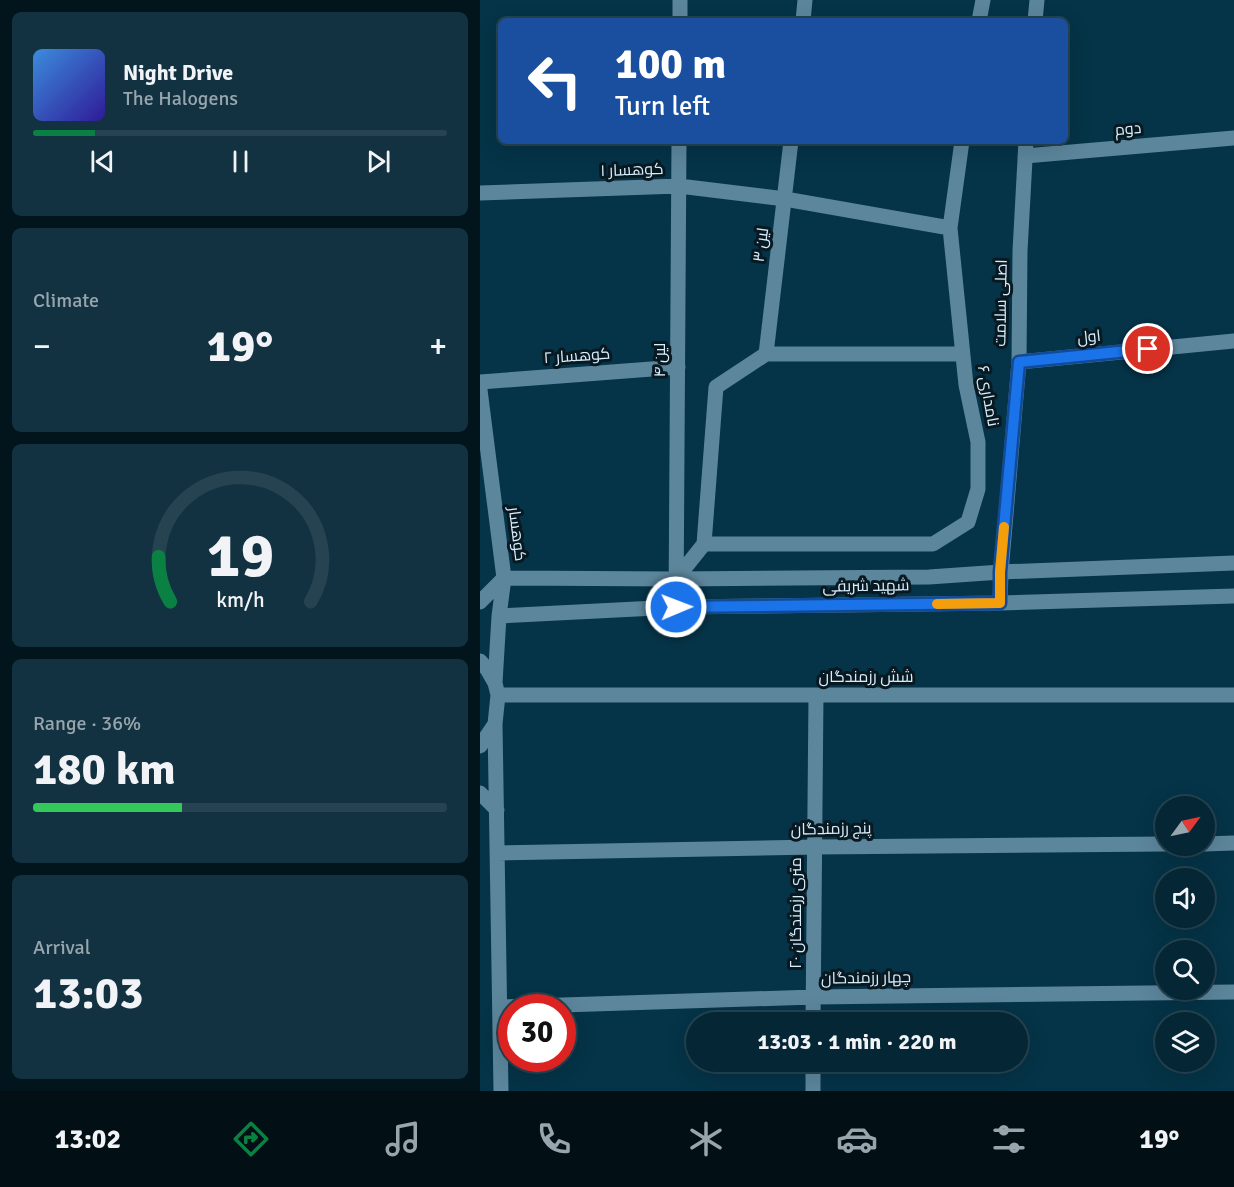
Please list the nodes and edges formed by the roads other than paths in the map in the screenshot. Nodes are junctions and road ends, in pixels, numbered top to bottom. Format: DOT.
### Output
graph roads {
  1 [pos="680,0"];
  2 [pos="805,0"];
  3 [pos="983,0"];
  4 [pos="1037,0"];
  5 [pos="680,18"];
  6 [pos="803,18"];
  7 [pos="980,18"];
  8 [pos="1035,18"];
  9 [pos="1234,138"];
  10 [pos="680,144"];
  11 [pos="791,144"];
  12 [pos="962,144"];
  13 [pos="1025,149"];
  14 [pos="679,186"];
  15 [pos="480,193"];
  16 [pos="785,199"];
  17 [pos="950,228"];
  18 [pos="1234,341"];
  19 [pos="766,354"];
  20 [pos="963,354"];
  21 [pos="1019,362"];
  22 [pos="678,367"];
  23 [pos="480,382"];
  24 [pos="480,390"];
  25 [pos="704,544"];
  26 [pos="1234,563"];
  27 [pos="1000,572"];
  28 [pos="504,578"];
  29 [pos="676,579"];
  30 [pos="1234,596"];
  31 [pos="480,602"];
  32 [pos="1000,603"];
  33 [pos="676,607"];
  34 [pos="499,616"];
  35 [pos="480,661"];
  36 [pos="497,689"];
  37 [pos="1234,695"];
  38 [pos="816,696"];
  39 [pos="495,724"];
  40 [pos="480,746"];
  41 [pos="480,793"];
  42 [pos="496,810"];
  43 [pos="1234,843"];
  44 [pos="1155,844"];
  45 [pos="1215,844"];
  46 [pos="815,847"];
  47 [pos="497,853"];
  48 [pos="1234,992"];
  49 [pos="500,994"];
  50 [pos="814,997"];
  51 [pos="576,1005"];
  52 [pos="813,1012"];
  53 [pos="501,1072"];
  54 [pos="813,1072"];
  55 [pos="501,1091"];
  56 [pos="813,1091"];
  1 -- 5 [label="street"];
  2 -- 6 [label="street"];
  3 -- 7 [label="street"];
  4 -- 8 [label="street"];
  9 -- 13 [label="street, دوم"];
  10 -- 14 [label="street, لین ۴"];
  11 -- 16 [label="street, لین ۳"];
  12 -- 17 [label="street, نامداری ۶"];
  13 -- 21 [label="street, اصلی سلامت"];
  14 -- 15 [label="street, کوهسار ۱"];
  14 -- 16 [label="street, کوهسار ۱"];
  14 -- 22 [label="street, لین ۴"];
  16 -- 17 [label="street, کوهسار ۱"];
  16 -- 19 [label="street, لین ۳"];
  17 -- 20 [label="street, نامداری ۶"];
  18 -- 21 [label="street, اول"];
  19 -- 20 [label="street"];
  19 -- 25 [label="street"];
  20 -- 25 [label="street, نامداری ۶"];
  21 -- 27 [label="street, اصلی سلامت"];
  22 -- 23 [label="street, کوهسار ۲"];
  22 -- 29 [label="street, لین ۴"];
  24 -- 28 [label="street, کوهسار"];
  25 -- 29 [label="street"];
  26 -- 27 [label="street, شهید شریفی"];
  27 -- 29 [label="street, شهید شریفی"];
  27 -- 32 [label="street, اصلی سلامت"];
  28 -- 29 [label="street, شهید شریفی"];
  28 -- 31 [label="street"];
  28 -- 34 [label="street, کوهسار"];
  29 -- 33 [label="street, لین ۴"];
  30 -- 32 [label="street, شهید شریفی"];
  32 -- 33 [label="street, شهید شریفی"];
  33 -- 34 [label="street, شهید شریفی"];
  34 -- 36 [label="street, کوهسار"];
  35 -- 36 [label="street"];
  36 -- 38 [label="street, شش رزمندگان"];
  36 -- 39 [label="street, کوهسار"];
  37 -- 38 [label="street, شش رزمندگان"];
  38 -- 46 [label="street, ۲۰ متری رزمندگان"];
  39 -- 40 [label="street"];
  39 -- 42 [label="street, کوهسار"];
  41 -- 42 [label="street"];
  42 -- 47 [label="street, کوهسار"];
  43 -- 45 [label="street"];
  44 -- 46 [label="street, پنج رزمندگان"];
  46 -- 47 [label="street, پنج رزمندگان"];
  46 -- 50 [label="street, ۲۰ متری رزمندگان"];
  47 -- 49 [label="street, کوهسار"];
  48 -- 50 [label="street, چهار رزمندگان"];
  50 -- 51 [label="street, چهار رزمندگان"];
  50 -- 52 [label="street, ۲۰ متری رزمندگان"];
  53 -- 55 [label="street, کوهسار"];
  54 -- 56 [label="street"];
}
